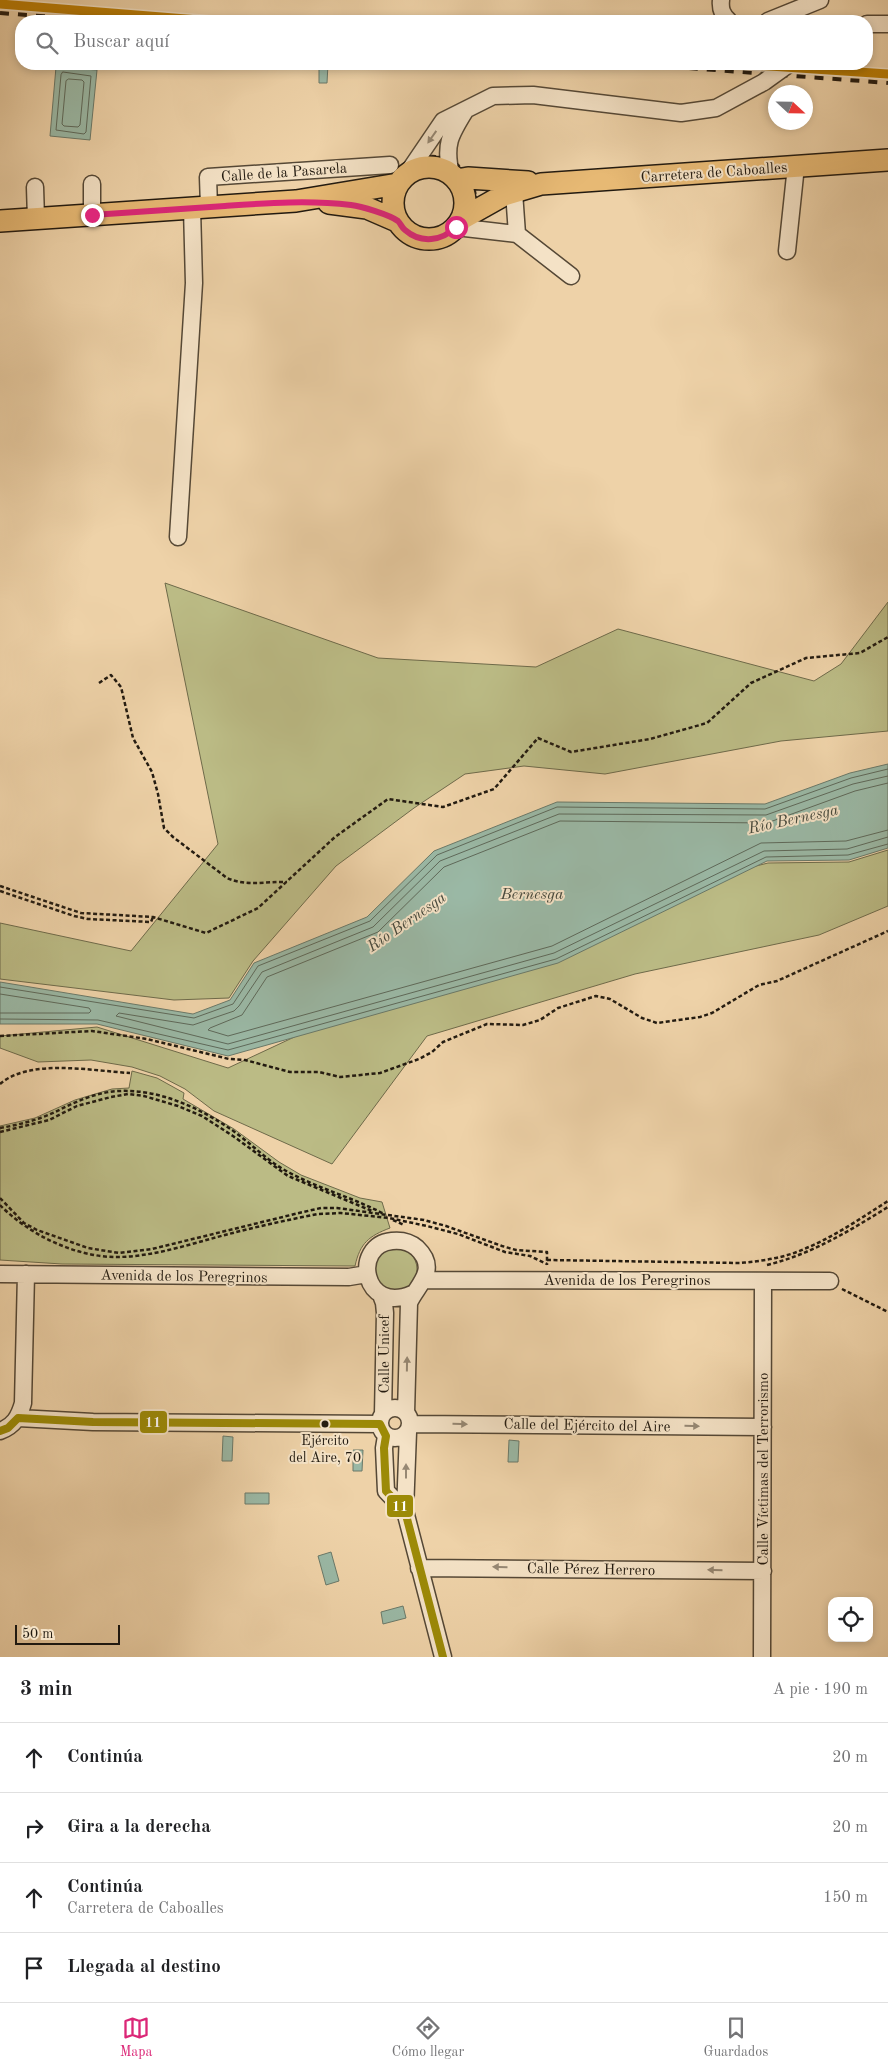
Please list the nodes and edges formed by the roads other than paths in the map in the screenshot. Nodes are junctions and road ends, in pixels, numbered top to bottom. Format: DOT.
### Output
graph roads {
  1 [pos="721,0"];
  2 [pos="820,0"];
  3 [pos="723,15"];
  4 [pos="783,15"];
  5 [pos="873,24"];
  6 [pos="888,24"];
  7 [pos="781,70"];
  8 [pos="466,109"];
  9 [pos="888,160"];
  10 [pos="796,166"];
  11 [pos="456,173"];
  12 [pos="400,174"];
  13 [pos="92,184"];
  14 [pos="541,184"];
  15 [pos="35,187"];
  16 [pos="514,192"];
  17 [pos="296,201"];
  18 [pos="201,208"];
  19 [pos="92,215"];
  20 [pos="36,219"];
  21 [pos="393,219"];
  22 [pos="0,221"];
  23 [pos="465,222"];
  24 [pos="517,234"];
  25 [pos="787,252"];
  26 [pos="571,276"];
  27 [pos="178,536"];
  28 [pos="0,1274"];
  29 [pos="26,1274"];
  30 [pos="367,1274"];
  31 [pos="424,1280"];
  32 [pos="763,1281"];
  33 [pos="830,1281"];
  34 [pos="412,1294"];
  35 [pos="381,1295"];
  36 [pos="18,1418"];
  37 [pos="408,1423"];
  38 [pos="383,1425"];
  39 [pos="763,1427"];
  40 [pos="0,1430"];
  41 [pos="405,1511"];
  42 [pos="419,1568"];
  43 [pos="763,1571"];
  44 [pos="443,1657"];
  45 [pos="762,1657"];
  1 -- 3 [label="street"];
  2 -- 4 [label="street"];
  5 -- 6 [label="street"];
  7 -- 8 [label="street, bridge"];
  8 -- 11 [label="street"];
  8 -- 12 [label="street, one-way"];
  9 -- 10 [label="main road, Carretera de Caboalles"];
  10 -- 14 [label="main road, Carretera de Caboalles"];
  10 -- 25 [label="street"];
  11 -- 12 [label="main road"];
  11 -- 14 [label="main road, Carretera de Caboalles"];
  11 -- 23 [label="main road"];
  12 -- 17 [label="main road"];
  12 -- 18 [label="street, Calle de la Pasarela"];
  12 -- 21 [label="main road"];
  13 -- 19 [label="street"];
  14 -- 16 [label="main road, Carretera de Caboalles"];
  15 -- 20 [label="street"];
  16 -- 23 [label="main road, Carretera de Caboalles"];
  16 -- 24 [label="street"];
  17 -- 18 [label="main road"];
  17 -- 21 [label="main road"];
  18 -- 19 [label="main road"];
  18 -- 27 [label="street"];
  19 -- 20 [label="main road"];
  20 -- 22 [label="main road"];
  21 -- 23 [label="main road"];
  23 -- 24 [label="street"];
  24 -- 26 [label="street"];
  28 -- 29 [label="street, Avenida de los Peregrinos"];
  29 -- 30 [label="street, Avenida de los Peregrinos"];
  29 -- 36 [label="street"];
  30 -- 31 [label="street"];
  30 -- 35 [label="street"];
  31 -- 32 [label="street, Avenida de los Peregrinos"];
  31 -- 34 [label="street"];
  32 -- 33 [label="street, Avenida de los Peregrinos"];
  32 -- 39 [label="street, Calle Víctimas del Terrorismo"];
  34 -- 35 [label="street"];
  37 -- 34 [label="street, Calle Unicef, one-way"];
  35 -- 38 [label="street, Calle Unicef"];
  36 -- 38 [label="street"];
  36 -- 40 [label="street"];
  37 -- 38 [label="street"];
  37 -- 38 [label="street"];
  37 -- 39 [label="street, Calle del Ejército del Aire, one-way"];
  41 -- 37 [label="street, Calle Unicef, one-way"];
  38 -- 41 [label="street, Calle Unicef"];
  39 -- 43 [label="street, Calle Víctimas del Terrorismo"];
  41 -- 42 [label="street, Calle Unicef"];
  43 -- 42 [label="street, Calle Pérez Herrero, one-way"];
  42 -- 44 [label="street, Calle Unicef"];
  43 -- 45 [label="street, Calle Víctimas del Terrorismo"];
}
